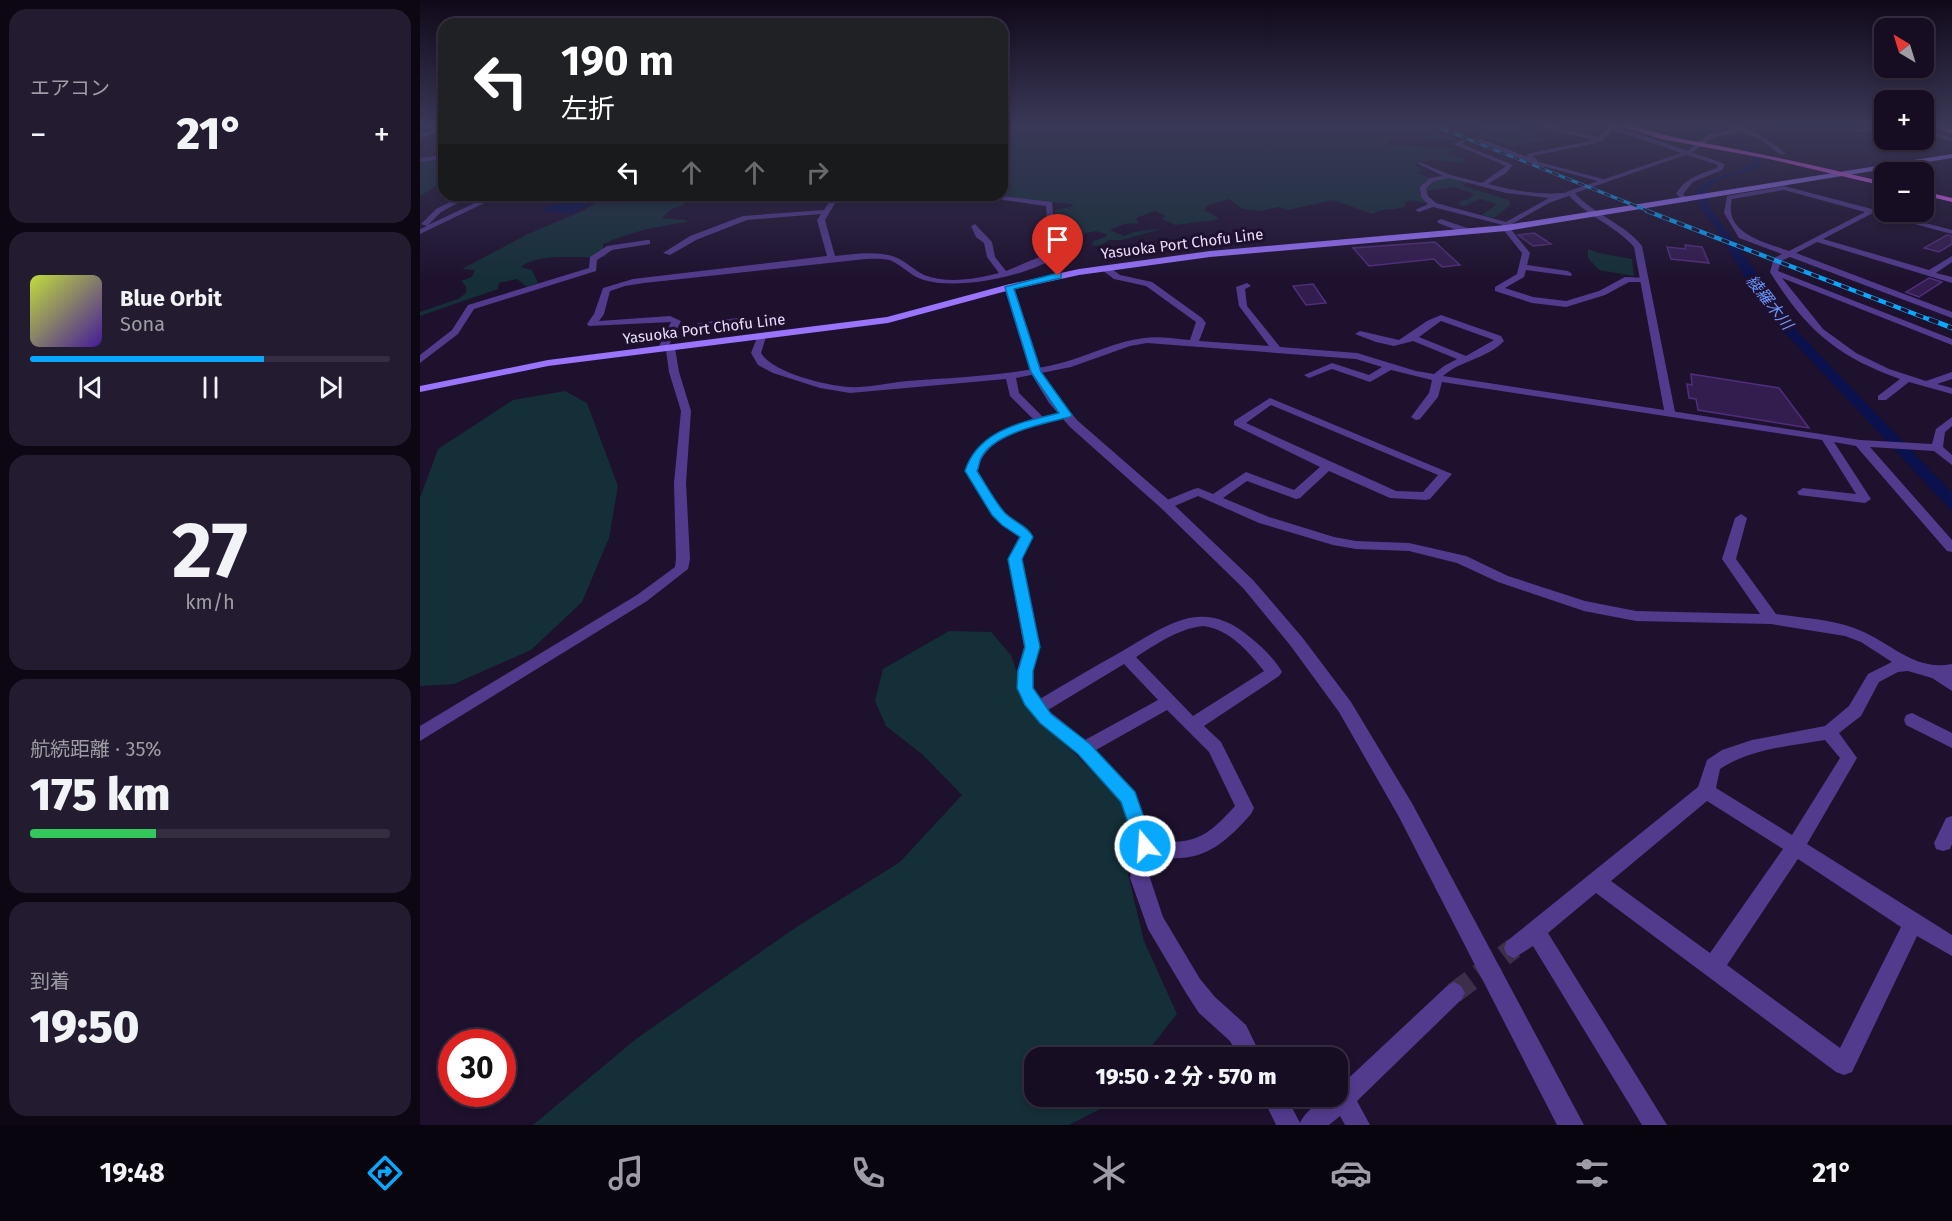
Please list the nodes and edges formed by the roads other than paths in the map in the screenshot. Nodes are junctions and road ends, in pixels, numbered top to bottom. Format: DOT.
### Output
graph roads {
  1 [pos="1434,178"];
  2 [pos="1461,178"];
  3 [pos="1493,178"];
  4 [pos="1596,178"];
  5 [pos="1605,178"];
  6 [pos="1696,178"];
  7 [pos="1819,178"];
  8 [pos="1601,180"];
  9 [pos="1484,184"];
  10 [pos="1571,194"];
  11 [pos="1934,194"];
  12 [pos="1557,197"];
  13 [pos="1952,198"];
  14 [pos="1008,199"];
  15 [pos="1687,200"];
  16 [pos="459,201"];
  17 [pos="485,201"];
  18 [pos="833,201"];
  19 [pos="1433,205"];
  20 [pos="1419,210"];
  21 [pos="1872,211"];
  22 [pos="825,212"];
  23 [pos="1594,214"];
  24 [pos="1478,217"];
  25 [pos="1441,220"];
  26 [pos="1453,225"];
  27 [pos="975,226"];
  28 [pos="1506,226"];
  29 [pos="428,227"];
  30 [pos="420,232"];
  31 [pos="1470,232"];
  32 [pos="1952,232"];
  33 [pos="1817,240"];
  34 [pos="647,242"];
  35 [pos="667,253"];
  36 [pos="1788,254"];
  37 [pos="1952,258"];
  38 [pos="832,259"];
  39 [pos="1523,267"];
  40 [pos="1105,268"];
  41 [pos="1774,272"];
  42 [pos="1568,274"];
  43 [pos="1929,274"];
  44 [pos="1002,278"];
  45 [pos="1646,280"];
  46 [pos="1952,280"];
  47 [pos="1247,286"];
  48 [pos="1952,315"];
  49 [pos="1360,334"];
  50 [pos="760,337"];
  51 [pos="1412,337"];
  52 [pos="1952,342"];
  53 [pos="1193,344"];
  54 [pos="666,348"];
  55 [pos="1277,350"];
  56 [pos="420,360"];
  57 [pos="1467,360"];
  58 [pos="1390,366"];
  59 [pos="1036,372"];
  60 [pos="1309,375"];
  61 [pos="1952,375"];
  62 [pos="1010,376"];
  63 [pos="1437,378"];
  64 [pos="1908,378"];
  65 [pos="1928,384"];
  66 [pos="420,389"];
  67 [pos="1952,391"];
  68 [pos="1882,398"];
  69 [pos="1669,412"];
  70 [pos="1066,415"];
  71 [pos="1416,417"];
  72 [pos="1952,420"];
  73 [pos="1041,421"];
  74 [pos="1825,437"];
  75 [pos="1864,443"];
  76 [pos="1937,448"];
  77 [pos="1952,461"];
  78 [pos="1328,466"];
  79 [pos="1803,492"];
  80 [pos="1214,499"];
  81 [pos="1166,506"];
  82 [pos="1741,518"];
  83 [pos="1952,548"];
  84 [pos="1772,619"];
  85 [pos="1126,657"];
  86 [pos="1908,665"];
  87 [pos="1944,672"];
  88 [pos="1952,686"];
  89 [pos="1169,701"];
  90 [pos="1037,709"];
  91 [pos="1912,720"];
  92 [pos="1192,724"];
  93 [pos="1829,732"];
  94 [pos="420,734"];
  95 [pos="1952,741"];
  96 [pos="1084,749"];
  97 [pos="1706,791"];
  98 [pos="1952,824"];
  99 [pos="1943,843"];
  100 [pos="1145,846"];
  101 [pos="1795,847"];
  102 [pos="1596,881"];
  103 [pos="1913,923"];
  104 [pos="1535,931"];
  105 [pos="1952,946"];
  106 [pos="1514,948"];
  107 [pos="1713,967"];
  108 [pos="1455,993"];
  109 [pos="1245,1047"];
  110 [pos="1348,1093"];
  111 [pos="1279,1107"];
  112 [pos="1332,1107"];
  113 [pos="1347,1107"];
  114 [pos="1289,1125"];
  115 [pos="1311,1125"];
  116 [pos="1359,1125"];
  117 [pos="1571,1125"];
  118 [pos="1656,1125"];
  1 -- 19 [label="street"];
  2 -- 9 [label="street"];
  3 -- 9 [label="street"];
  4 -- 8 [label="street"];
  5 -- 8 [label="street"];
  6 -- 15 [label="street"];
  7 -- 15 [label="main road, Yasuoka Port Chofu Line"];
  8 -- 10 [label="street"];
  9 -- 12 [label="street"];
  10 -- 12 [label="street"];
  10 -- 23 [label="street"];
  11 -- 13 [label="main road"];
  12 -- 28 [label="street"];
  14 -- 44 [label="street"];
  15 -- 23 [label="main road, Yasuoka Port Chofu Line"];
  16 -- 29 [label="street"];
  17 -- 29 [label="street"];
  18 -- 22 [label="street"];
  19 -- 20 [label="street"];
  19 -- 24 [label="street"];
  21 -- 32 [label="street"];
  21 -- 33 [label="street"];
  21 -- 36 [label="street"];
  22 -- 35 [label="street"];
  22 -- 38 [label="street"];
  23 -- 28 [label="main road, Yasuoka Port Chofu Line"];
  23 -- 45 [label="street"];
  24 -- 26 [label="street"];
  24 -- 28 [label="street"];
  25 -- 26 [label="street"];
  26 -- 31 [label="street"];
  27 -- 44 [label="street"];
  28 -- 31 [label="main road, Yasuoka Port Chofu Line"];
  28 -- 39 [label="street"];
  29 -- 30 [label="street"];
  31 -- 40 [label="main road, Yasuoka Port Chofu Line"];
  33 -- 36 [label="street"];
  33 -- 43 [label="street"];
  34 -- 56 [label="street"];
  36 -- 41 [label="street"];
  36 -- 48 [label="street"];
  37 -- 43 [label="street"];
  38 -- 44 [label="street"];
  38 -- 54 [label="street"];
  39 -- 42 [label="street"];
  39 -- 45 [label="street"];
  40 -- 44 [label="main road, Yasuoka Port Chofu Line"];
  40 -- 53 [label="street"];
  41 -- 52 [label="street"];
  41 -- 64 [label="street"];
  43 -- 46 [label="street"];
  44 -- 50 [label="main road, Yasuoka Port Chofu Line"];
  44 -- 59 [label="street"];
  45 -- 69 [label="street"];
  47 -- 55 [label="street"];
  49 -- 51 [label="street"];
  50 -- 54 [label="main road, Yasuoka Port Chofu Line"];
  50 -- 62 [label="street"];
  51 -- 57 [label="street"];
  51 -- 57 [label="street"];
  53 -- 55 [label="street"];
  53 -- 59 [label="street"];
  54 -- 66 [label="main road, Yasuoka Port Chofu Line"];
  54 -- 94 [label="street"];
  55 -- 58 [label="street"];
  57 -- 63 [label="street"];
  58 -- 60 [label="street"];
  58 -- 63 [label="street"];
  59 -- 62 [label="street"];
  59 -- 70 [label="street"];
  61 -- 65 [label="street"];
  62 -- 73 [label="street"];
  63 -- 69 [label="street"];
  63 -- 71 [label="street"];
  64 -- 65 [label="street"];
  64 -- 68 [label="street"];
  65 -- 67 [label="street"];
  69 -- 74 [label="street"];
  70 -- 73 [label="street"];
  70 -- 81 [label="street"];
  72 -- 76 [label="street"];
  73 -- 90 [label="street"];
  74 -- 75 [label="street"];
  74 -- 79 [label="street"];
  75 -- 76 [label="street"];
  75 -- 83 [label="street"];
  76 -- 77 [label="street"];
  78 -- 78 [label="street"];
  78 -- 80 [label="street"];
  80 -- 81 [label="street"];
  80 -- 84 [label="street"];
  81 -- 117 [label="street"];
  82 -- 84 [label="street"];
  84 -- 86 [label="street"];
  85 -- 89 [label="street"];
  85 -- 90 [label="street"];
  85 -- 92 [label="street"];
  86 -- 87 [label="street"];
  86 -- 93 [label="street"];
  87 -- 88 [label="street"];
  89 -- 92 [label="street"];
  89 -- 96 [label="street"];
  90 -- 96 [label="street"];
  91 -- 95 [label="street"];
  92 -- 100 [label="street"];
  93 -- 97 [label="street"];
  93 -- 101 [label="street"];
  96 -- 100 [label="street"];
  97 -- 101 [label="street"];
  97 -- 102 [label="street"];
  98 -- 99 [label="street"];
  100 -- 109 [label="street"];
  101 -- 103 [label="street"];
  101 -- 107 [label="street"];
  102 -- 104 [label="street"];
  102 -- 107 [label="street"];
  103 -- 105 [label="street"];
  103 -- 107 [label="street"];
  104 -- 106 [label="street"];
  104 -- 118 [label="street"];
  108 -- 110 [label="street"];
  111 -- 114 [label="street"];
  112 -- 115 [label="street"];
  113 -- 116 [label="street"];
}
